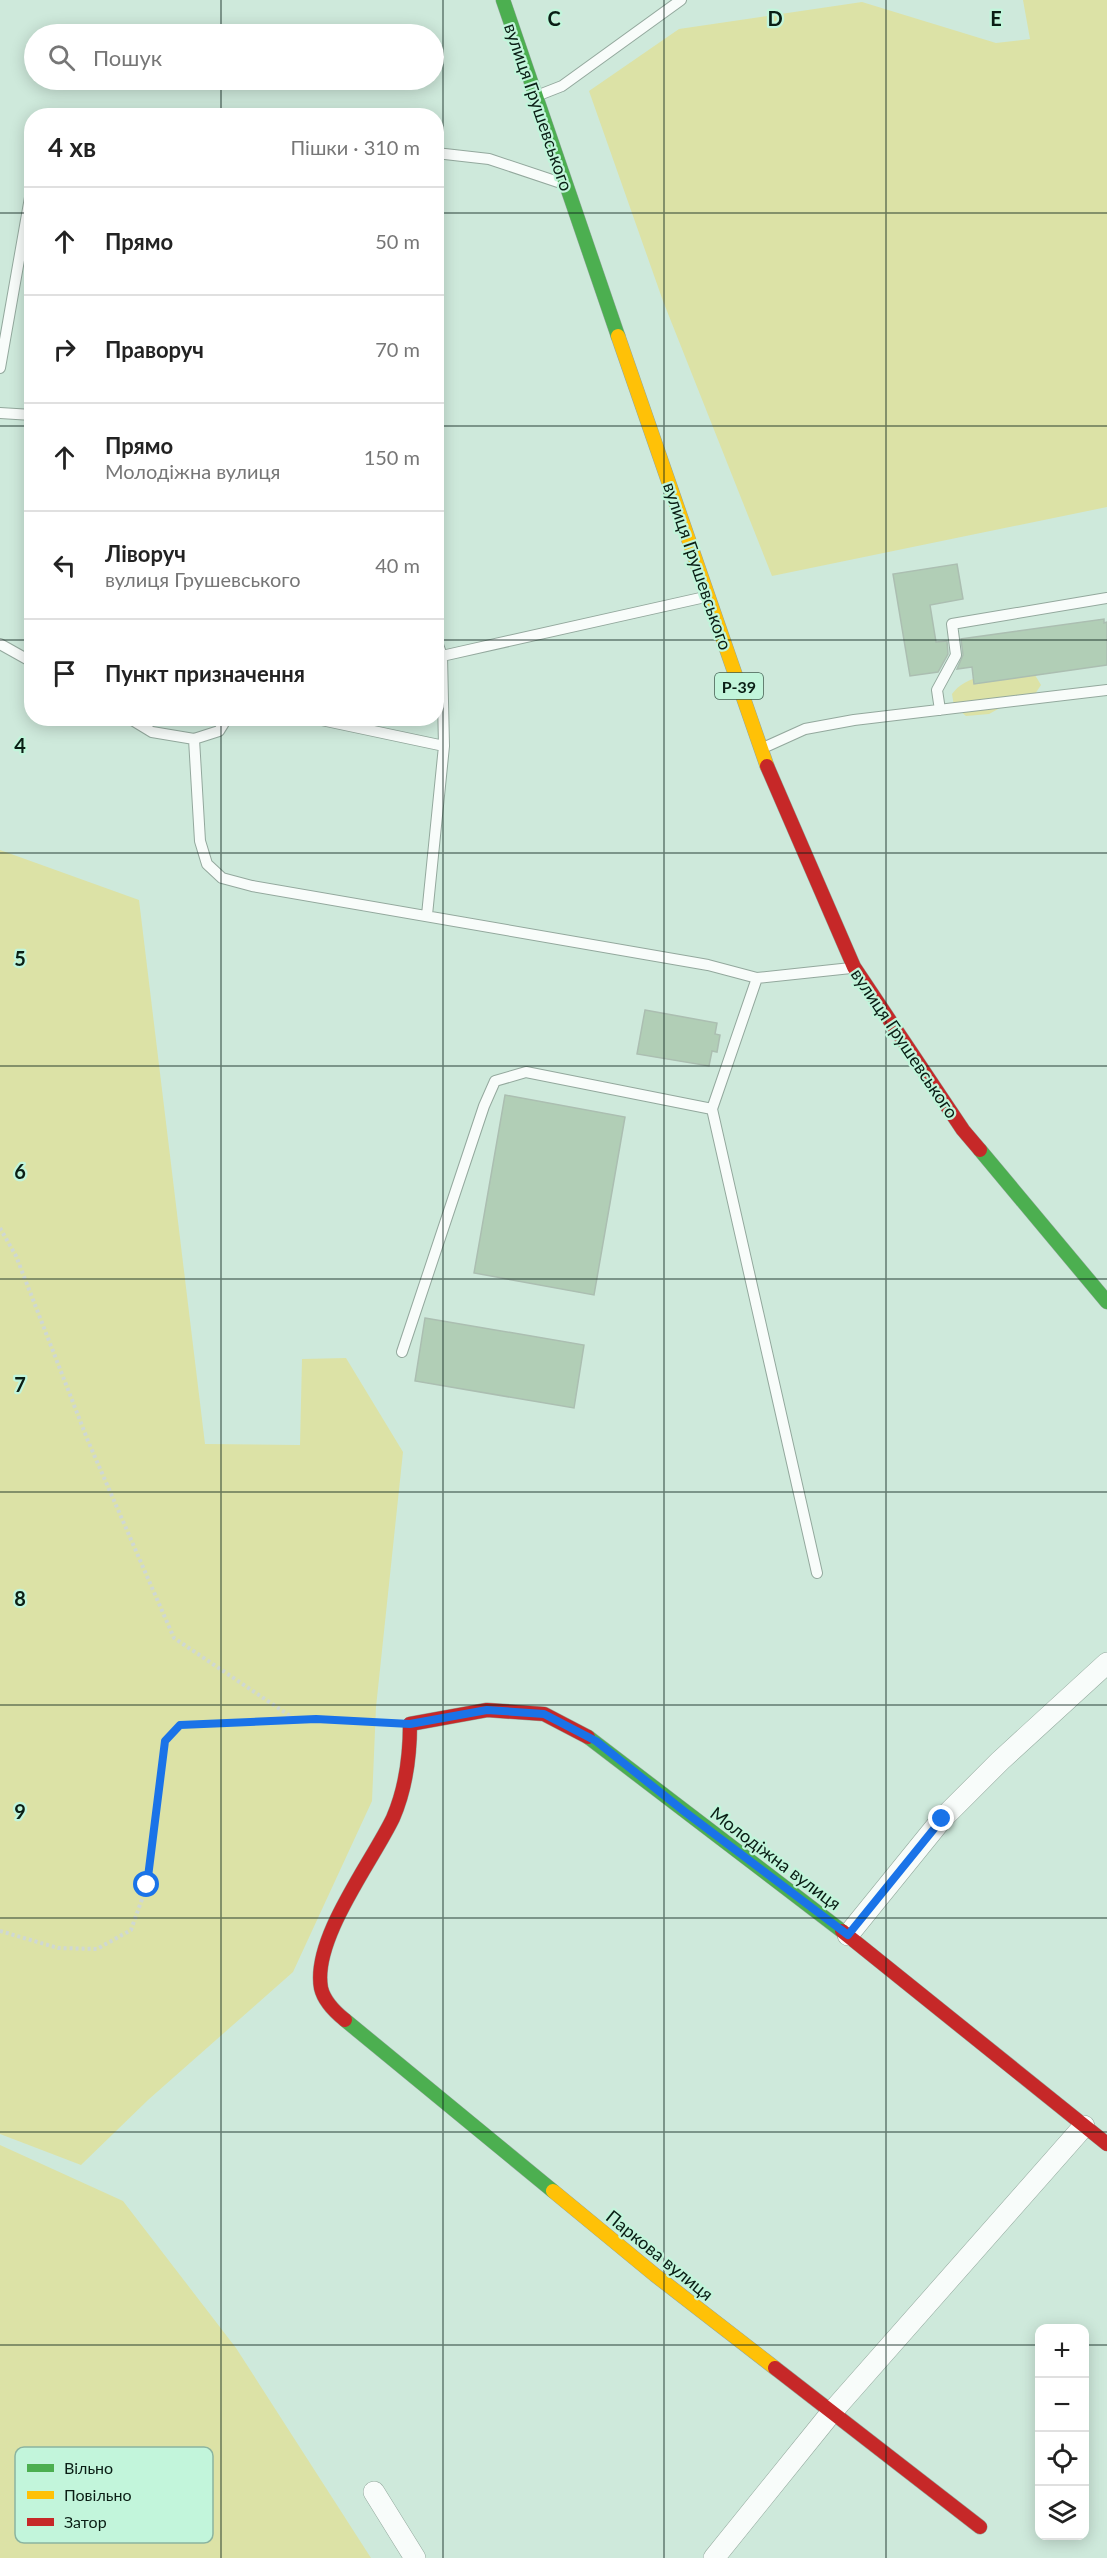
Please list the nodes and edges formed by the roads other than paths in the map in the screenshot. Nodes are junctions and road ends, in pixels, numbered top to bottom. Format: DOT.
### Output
graph roads {
  1 [pos="503,0"];
  2 [pos="681,0"];
  3 [pos="536,96"];
  4 [pos="444,154"];
  5 [pos="566,185"];
  6 [pos="24,232"];
  7 [pos="0,368"];
  8 [pos="0,413"];
  9 [pos="24,414"];
  10 [pos="708,596"];
  11 [pos="1107,598"];
  12 [pos="0,644"];
  13 [pos="444,656"];
  14 [pos="24,658"];
  15 [pos="1107,690"];
  16 [pos="940,710"];
  17 [pos="142,726"];
  18 [pos="222,726"];
  19 [pos="350,726"];
  20 [pos="444,726"];
  21 [pos="194,739"];
  22 [pos="444,746"];
  23 [pos="760,749"];
  24 [pos="427,915"];
  25 [pos="854,967"];
  26 [pos="757,978"];
  27 [pos="712,1109"];
  28 [pos="1107,1302"];
  29 [pos="402,1352"];
  30 [pos="817,1573"];
  31 [pos="1107,1663"];
  32 [pos="848,1935"];
  33 [pos="326,1999"];
  34 [pos="1084,2126"];
  35 [pos="1107,2144"];
  36 [pos="831,2413"];
  37 [pos="374,2492"];
  38 [pos="980,2527"];
  39 [pos="415,2558"];
  40 [pos="714,2558"];
  1 -- 3 [label="street, вулиця Грушевського / Р-39"];
  2 -- 3 [label="lane"];
  3 -- 5 [label="street, вулиця Грушевського / Р-39"];
  4 -- 5 [label="lane"];
  5 -- 10 [label="street, вулиця Грушевського / Р-39"];
  6 -- 7 [label="lane"];
  8 -- 9 [label="lane"];
  10 -- 13 [label="lane"];
  10 -- 23 [label="street, вулиця Грушевського / Р-39"];
  11 -- 16 [label="lane"];
  12 -- 14 [label="lane"];
  15 -- 16 [label="lane"];
  16 -- 23 [label="lane"];
  17 -- 21 [label="lane"];
  18 -- 21 [label="lane"];
  19 -- 22 [label="lane"];
  20 -- 22 [label="lane"];
  21 -- 24 [label="lane"];
  22 -- 24 [label="lane"];
  23 -- 25 [label="street, вулиця Грушевського / Р-39"];
  24 -- 26 [label="lane"];
  25 -- 26 [label="lane"];
  25 -- 28 [label="street, вулиця Грушевського / Р-39"];
  26 -- 27 [label="lane"];
  27 -- 29 [label="lane"];
  27 -- 30 [label="lane"];
  31 -- 32 [label="street"];
  32 -- 33 [label="street, Молодіжна вулиця"];
  32 -- 34 [label="street, Молодіжна вулиця"];
  33 -- 36 [label="street, Паркова вулиця"];
  34 -- 35 [label="street, Молодіжна вулиця"];
  34 -- 36 [label="street"];
  36 -- 38 [label="street, Паркова вулиця"];
  36 -- 40 [label="street"];
  37 -- 39 [label="street"];
}
